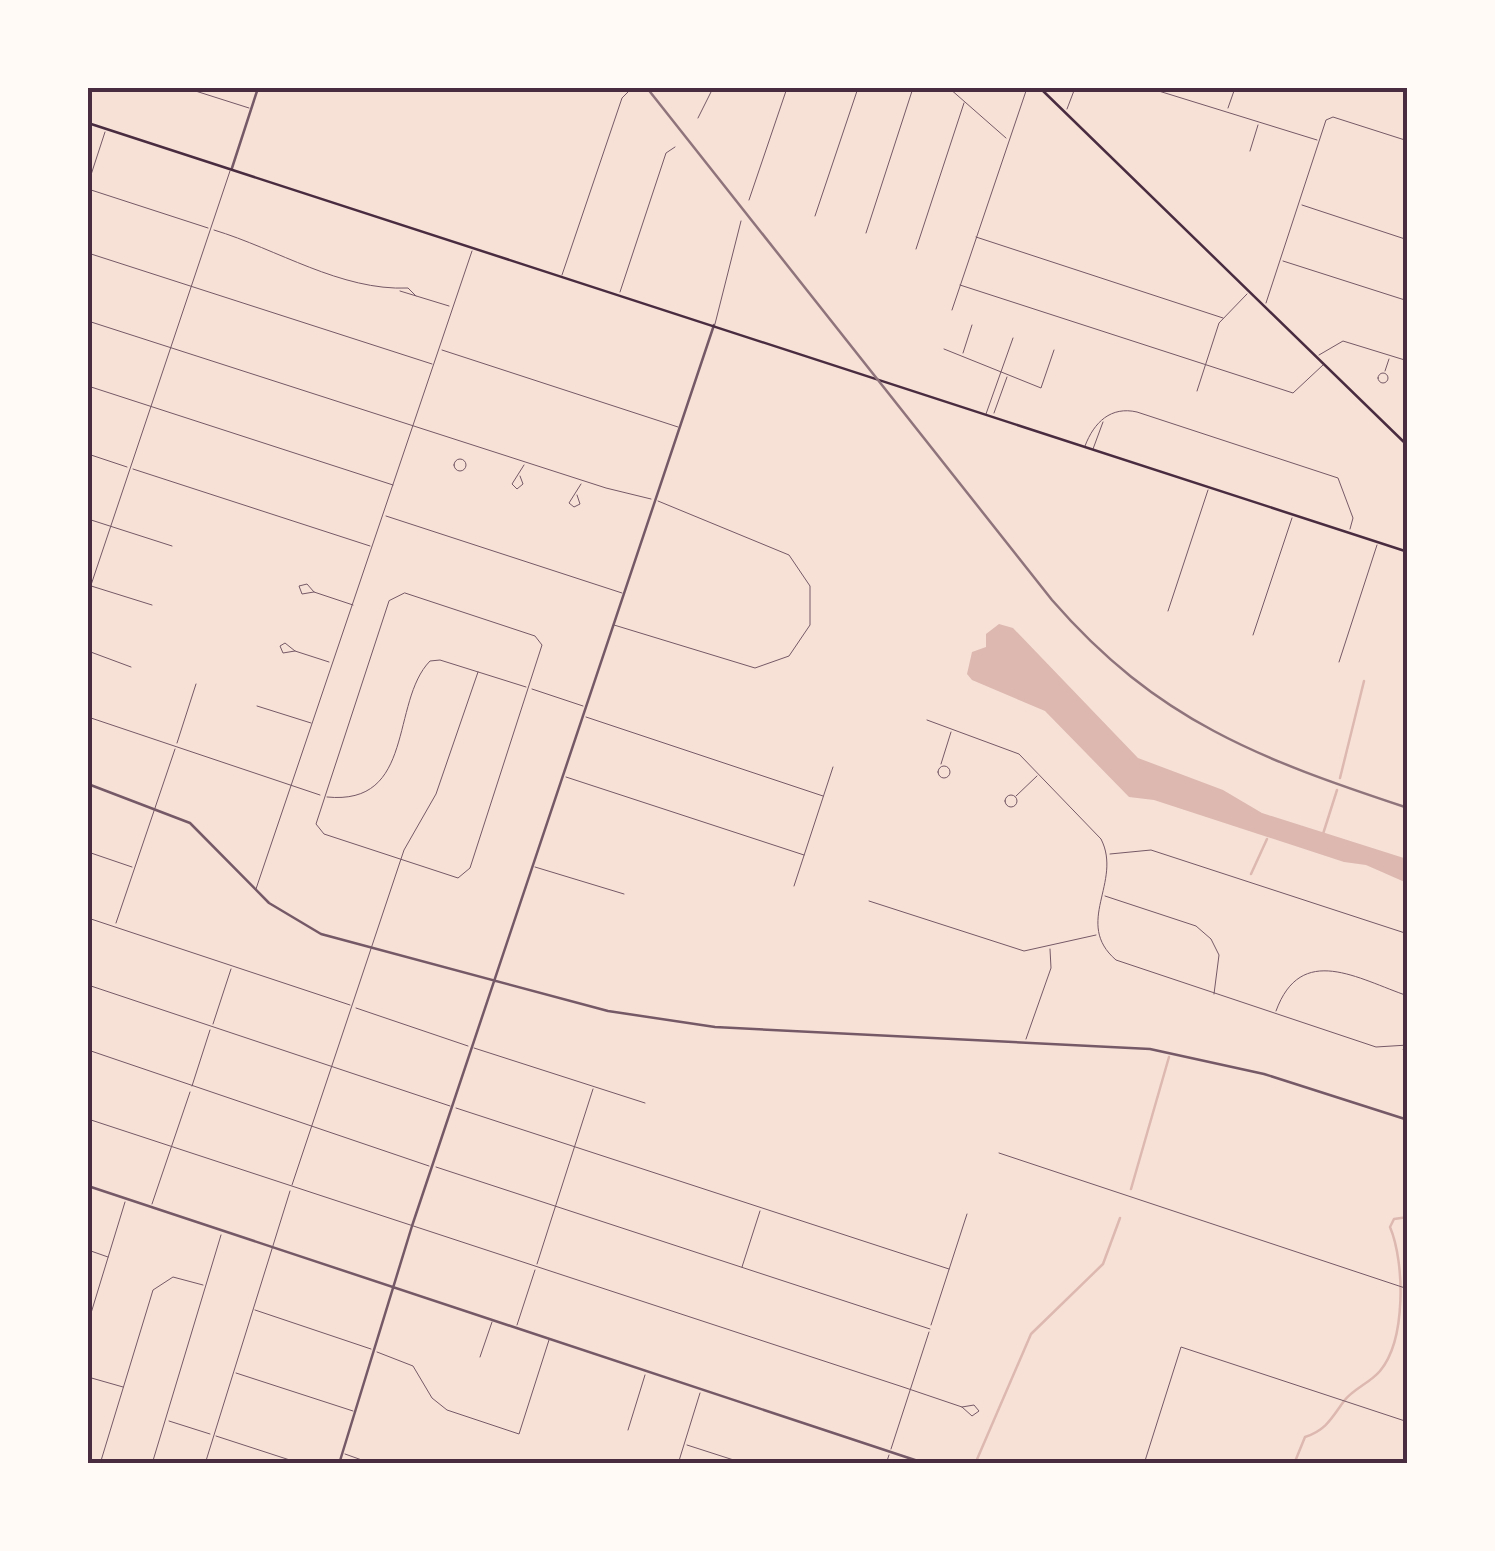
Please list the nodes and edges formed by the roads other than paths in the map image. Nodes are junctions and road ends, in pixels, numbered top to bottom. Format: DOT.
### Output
graph roads {
  1 [pos="186,88"];
  2 [pos="258,88"];
  3 [pos="713,88"];
  4 [pos="787,88"];
  5 [pos="858,88"];
  6 [pos="913,88"];
  7 [pos="948,88"];
  8 [pos="1026,88"];
  9 [pos="1040,88"];
  10 [pos="1074,88"];
  11 [pos="1149,88"];
  12 [pos="1234,88"];
  13 [pos="629,92"];
  14 [pos="964,103"];
  15 [pos="252,109"];
  16 [pos="1066,112"];
  17 [pos="1227,112"];
  18 [pos="698,118"];
  19 [pos="1259,122"];
  20 [pos="88,123"];
  21 [pos="106,129"];
  22 [pos="1009,139"];
  23 [pos="1320,141"];
  24 [pos="1408,141"];
  25 [pos="675,147"];
  26 [pos="1250,151"];
  27 [pos="232,168"];
  28 [pos="88,187"];
  29 [pos="749,200"];
  30 [pos="1298,204"];
  31 [pos="815,216"];
  32 [pos="741,221"];
  33 [pos="211,228"];
  34 [pos="866,233"];
  35 [pos="976,238"];
  36 [pos="1408,240"];
  37 [pos="473,248"];
  38 [pos="916,249"];
  39 [pos="88,253"];
  40 [pos="1280,260"];
  41 [pos="562,276"];
  42 [pos="191,286"];
  43 [pos="960,286"];
  44 [pos="398,289"];
  45 [pos="1249,291"];
  46 [pos="619,295"];
  47 [pos="416,296"];
  48 [pos="1408,301"];
  49 [pos="1265,306"];
  50 [pos="452,307"];
  51 [pos="952,310"];
  52 [pos="1223,318"];
  53 [pos="88,320"];
  54 [pos="714,324"];
  55 [pos="972,325"];
  56 [pos="1013,338"];
  57 [pos="171,348"];
  58 [pos="439,349"];
  59 [pos="944,349"];
  60 [pos="1054,350"];
  61 [pos="962,356"];
  62 [pos="1390,356"];
  63 [pos="1317,357"];
  64 [pos="1408,361"];
  65 [pos="1324,364"];
  66 [pos="434,365"];
  67 [pos="1205,365"];
  68 [pos="1001,372"];
  69 [pos="1384,373"];
  70 [pos="1008,375"];
  71 [pos="88,386"];
  72 [pos="1197,391"];
  73 [pos="151,407"];
  74 [pos="986,414"];
  75 [pos="993,416"];
  76 [pos="1104,419"];
  77 [pos="413,426"];
  78 [pos="680,428"];
  79 [pos="467,444"];
  80 [pos="1085,446"];
  81 [pos="1408,446"];
  82 [pos="1093,449"];
  83 [pos="88,454"];
  84 [pos="462,458"];
  85 [pos="524,462"];
  86 [pos="130,468"];
  87 [pos="520,476"];
  88 [pos="582,481"];
  89 [pos="393,485"];
  90 [pos="1209,487"];
  91 [pos="577,496"];
  92 [pos="655,500"];
  93 [pos="1294,514"];
  94 [pos="383,515"];
  95 [pos="88,519"];
  96 [pos="110,527"];
  97 [pos="1348,532"];
  98 [pos="1378,542"];
  99 [pos="172,546"];
  100 [pos="372,546"];
  101 [pos="1408,552"];
  102 [pos="89,585"];
  103 [pos="314,592"];
  104 [pos="623,593"];
  105 [pos="88,594"];
  106 [pos="152,605"];
  107 [pos="353,605"];
  108 [pos="1168,611"];
  109 [pos="613,624"];
  110 [pos="1254,635"];
  111 [pos="88,651"];
  112 [pos="295,651"];
  113 [pos="1338,662"];
  114 [pos="333,664"];
  115 [pos="131,666"];
  116 [pos="478,672"];
  117 [pos="196,684"];
  118 [pos="530,688"];
  119 [pos="258,706"];
  120 [pos="586,707"];
  121 [pos="88,716"];
  122 [pos="583,716"];
  123 [pos="927,720"];
  124 [pos="313,724"];
  125 [pos="952,729"];
  126 [pos="176,746"];
  127 [pos="833,766"];
  128 [pos="940,767"];
  129 [pos="1039,774"];
  130 [pos="562,776"];
  131 [pos="88,784"];
  132 [pos="292,786"];
  133 [pos="324,796"];
  134 [pos="823,796"];
  135 [pos="1016,796"];
  136 [pos="156,807"];
  137 [pos="88,852"];
  138 [pos="1109,854"];
  139 [pos="804,855"];
  140 [pos="401,860"];
  141 [pos="532,866"];
  142 [pos="134,868"];
  143 [pos="794,886"];
  144 [pos="256,891"];
  145 [pos="624,894"];
  146 [pos="1102,895"];
  147 [pos="869,901"];
  148 [pos="88,918"];
  149 [pos="115,927"];
  150 [pos="1408,934"];
  151 [pos="1096,935"];
  152 [pos="1050,948"];
  153 [pos="372,949"];
  154 [pos="232,966"];
  155 [pos="494,981"];
  156 [pos="88,985"];
  157 [pos="1214,994"];
  158 [pos="1408,996"];
  159 [pos="353,1006"];
  160 [pos="1275,1013"];
  161 [pos="212,1027"];
  162 [pos="1025,1042"];
  163 [pos="1408,1045"];
  164 [pos="472,1047"];
  165 [pos="1402,1048"];
  166 [pos="88,1050"];
  167 [pos="1408,1055"];
  168 [pos="332,1066"];
  169 [pos="594,1086"];
  170 [pos="191,1088"];
  171 [pos="645,1103"];
  172 [pos="452,1106"];
  173 [pos="88,1119"];
  174 [pos="1408,1120"];
  175 [pos="311,1128"];
  176 [pos="172,1147"];
  177 [pos="575,1147"];
  178 [pos="999,1153"];
  179 [pos="432,1166"];
  180 [pos="88,1186"];
  181 [pos="291,1188"];
  182 [pos="126,1199"];
  183 [pos="556,1206"];
  184 [pos="151,1208"];
  185 [pos="761,1208"];
  186 [pos="967,1214"];
  187 [pos="412,1226"];
  188 [pos="222,1232"];
  189 [pos="270,1248"];
  190 [pos="88,1250"];
  191 [pos="108,1257"];
  192 [pos="536,1267"];
  193 [pos="742,1268"];
  194 [pos="949,1269"];
  195 [pos="206,1286"];
  196 [pos="392,1289"];
  197 [pos="1408,1290"];
  198 [pos="252,1308"];
  199 [pos="492,1322"];
  200 [pos="88,1323"];
  201 [pos="930,1329"];
  202 [pos="516,1330"];
  203 [pos="549,1340"];
  204 [pos="373,1350"];
  205 [pos="480,1358"];
  206 [pos="233,1372"];
  207 [pos="646,1372"];
  208 [pos="88,1377"];
  209 [pos="122,1387"];
  210 [pos="701,1390"];
  211 [pos="910,1390"];
  212 [pos="962,1407"];
  213 [pos="355,1412"];
  214 [pos="166,1420"];
  215 [pos="1408,1422"];
  216 [pos="628,1430"];
  217 [pos="214,1435"];
  218 [pos="684,1444"];
  219 [pos="890,1451"];
  220 [pos="342,1453"];
  221 [pos="100,1464"];
  222 [pos="152,1464"];
  223 [pos="205,1464"];
  224 [pos="302,1464"];
  225 [pos="339,1464"];
  226 [pos="373,1464"];
  227 [pos="678,1464"];
  228 [pos="746,1464"];
  229 [pos="886,1464"];
  230 [pos="928,1464"];
  231 [pos="1144,1464"];
  1 -- 15 [label="street"];
  2 -- 15 [label="street"];
  3 -- 18 [label="street"];
  4 -- 29 [label="street"];
  5 -- 31 [label="street"];
  6 -- 34 [label="street"];
  7 -- 14 [label="street"];
  8 -- 22 [label="street"];
  9 -- 16 [label="main road"];
  10 -- 16 [label="street"];
  11 -- 17 [label="street"];
  12 -- 17 [label="street"];
  13 -- 41 [label="street"];
  14 -- 22 [label="street"];
  14 -- 38 [label="street"];
  15 -- 27 [label="street"];
  16 -- 45 [label="main road"];
  17 -- 19 [label="street"];
  19 -- 23 [label="street"];
  19 -- 26 [label="street"];
  20 -- 21 [label="main road"];
  21 -- 27 [label="main road"];
  21 -- 28 [label="street"];
  22 -- 35 [label="street"];
  23 -- 24 [label="street"];
  23 -- 30 [label="street"];
  25 -- 46 [label="street"];
  27 -- 33 [label="street"];
  27 -- 37 [label="main road"];
  28 -- 33 [label="street"];
  30 -- 36 [label="street"];
  30 -- 40 [label="street"];
  32 -- 54 [label="street"];
  33 -- 42 [label="street"];
  33 -- 44 [label="street"];
  35 -- 43 [label="street"];
  35 -- 52 [label="street"];
  37 -- 41 [label="main road"];
  37 -- 50 [label="street"];
  39 -- 42 [label="street"];
  40 -- 48 [label="street"];
  40 -- 49 [label="street"];
  41 -- 46 [label="main road"];
  42 -- 57 [label="street"];
  42 -- 66 [label="street"];
  43 -- 51 [label="street"];
  43 -- 67 [label="street"];
  44 -- 47 [label="street"];
  44 -- 47 [label="street"];
  45 -- 49 [label="main road"];
  45 -- 52 [label="street"];
  46 -- 54 [label="main road"];
  47 -- 50 [label="street"];
  49 -- 63 [label="main road"];
  50 -- 58 [label="street"];
  52 -- 67 [label="street"];
  53 -- 57 [label="street"];
  54 -- 74 [label="main road"];
  54 -- 78 [label="street"];
  55 -- 61 [label="street"];
  56 -- 68 [label="street"];
  57 -- 73 [label="street"];
  57 -- 77 [label="street"];
  58 -- 66 [label="street"];
  58 -- 78 [label="street"];
  59 -- 61 [label="street"];
  60 -- 70 [label="street"];
  61 -- 68 [label="street"];
  62 -- 63 [label="street"];
  62 -- 64 [label="street"];
  62 -- 69 [label="street"];
  63 -- 65 [label="main road"];
  65 -- 67 [label="street"];
  65 -- 81 [label="main road"];
  66 -- 77 [label="street"];
  67 -- 72 [label="street"];
  68 -- 70 [label="street"];
  68 -- 74 [label="street"];
  70 -- 75 [label="street"];
  71 -- 73 [label="street"];
  73 -- 86 [label="street"];
  73 -- 89 [label="street"];
  74 -- 75 [label="main road"];
  75 -- 80 [label="main road"];
  76 -- 80 [label="street"];
  76 -- 82 [label="street"];
  76 -- 97 [label="street"];
  77 -- 79 [label="street"];
  77 -- 89 [label="street"];
  78 -- 92 [label="street"];
  79 -- 84 [label="street"];
  79 -- 85 [label="street"];
  80 -- 82 [label="main road"];
  82 -- 90 [label="main road"];
  83 -- 86 [label="street"];
  85 -- 87 [label="street"];
  85 -- 88 [label="street"];
  86 -- 96 [label="street"];
  86 -- 100 [label="street"];
  88 -- 91 [label="street"];
  88 -- 92 [label="street"];
  89 -- 94 [label="street"];
  90 -- 93 [label="main road"];
  90 -- 108 [label="street"];
  92 -- 104 [label="street"];
  92 -- 109 [label="street"];
  93 -- 97 [label="main road"];
  93 -- 110 [label="street"];
  94 -- 100 [label="street"];
  94 -- 104 [label="street"];
  95 -- 96 [label="street"];
  96 -- 99 [label="street"];
  96 -- 102 [label="street"];
  97 -- 98 [label="main road"];
  98 -- 101 [label="main road"];
  98 -- 113 [label="street"];
  100 -- 107 [label="street"];
  102 -- 105 [label="street"];
  102 -- 106 [label="street"];
  103 -- 107 [label="street"];
  104 -- 109 [label="street"];
  107 -- 114 [label="street"];
  109 -- 120 [label="street"];
  111 -- 115 [label="street"];
  112 -- 114 [label="street"];
  114 -- 124 [label="street"];
  116 -- 118 [label="street"];
  116 -- 133 [label="street"];
  116 -- 140 [label="street"];
  117 -- 126 [label="street"];
  118 -- 120 [label="street"];
  118 -- 133 [label="street"];
  118 -- 140 [label="street"];
  119 -- 124 [label="street"];
  120 -- 122 [label="street"];
  121 -- 126 [label="street"];
  122 -- 130 [label="street"];
  122 -- 134 [label="street"];
  123 -- 125 [label="street"];
  124 -- 132 [label="street"];
  125 -- 128 [label="street"];
  125 -- 129 [label="street"];
  126 -- 132 [label="street"];
  126 -- 136 [label="street"];
  127 -- 134 [label="street"];
  129 -- 135 [label="street"];
  129 -- 138 [label="street"];
  130 -- 139 [label="street"];
  130 -- 141 [label="street"];
  131 -- 136 [label="street"];
  132 -- 133 [label="street"];
  132 -- 144 [label="street"];
  133 -- 140 [label="street"];
  134 -- 139 [label="street"];
  136 -- 142 [label="street"];
  136 -- 144 [label="street"];
  137 -- 142 [label="street"];
  138 -- 146 [label="street"];
  138 -- 150 [label="street"];
  139 -- 143 [label="street"];
  140 -- 153 [label="street"];
  141 -- 145 [label="street"];
  141 -- 155 [label="street"];
  142 -- 149 [label="street"];
  144 -- 153 [label="street"];
  146 -- 151 [label="street"];
  146 -- 157 [label="street"];
  147 -- 152 [label="street"];
  148 -- 149 [label="street"];
  149 -- 154 [label="street"];
  151 -- 152 [label="street"];
  151 -- 157 [label="street"];
  152 -- 162 [label="street"];
  153 -- 155 [label="street"];
  153 -- 159 [label="street"];
  154 -- 159 [label="street"];
  154 -- 161 [label="street"];
  155 -- 162 [label="street"];
  155 -- 164 [label="street"];
  156 -- 161 [label="street"];
  157 -- 160 [label="street"];
  158 -- 160 [label="street"];
  159 -- 164 [label="street"];
  159 -- 168 [label="street"];
  160 -- 165 [label="street"];
  161 -- 168 [label="street"];
  161 -- 170 [label="street"];
  162 -- 174 [label="street"];
  163 -- 165 [label="street"];
  164 -- 169 [label="street"];
  164 -- 172 [label="street"];
  165 -- 167 [label="street"];
  166 -- 170 [label="street"];
  168 -- 172 [label="street"];
  168 -- 175 [label="street"];
  169 -- 171 [label="street"];
  169 -- 177 [label="street"];
  170 -- 175 [label="street"];
  170 -- 176 [label="street"];
  172 -- 177 [label="street"];
  172 -- 179 [label="street"];
  173 -- 176 [label="street"];
  175 -- 179 [label="street"];
  175 -- 181 [label="street"];
  176 -- 181 [label="street"];
  176 -- 184 [label="street"];
  177 -- 183 [label="street"];
  177 -- 185 [label="street"];
  178 -- 197 [label="street"];
  179 -- 183 [label="street"];
  179 -- 187 [label="street"];
  180 -- 182 [label="street"];
  181 -- 187 [label="street"];
  181 -- 189 [label="street"];
  182 -- 184 [label="street"];
  182 -- 191 [label="street"];
  183 -- 192 [label="street"];
  183 -- 193 [label="street"];
  184 -- 188 [label="street"];
  185 -- 193 [label="street"];
  185 -- 194 [label="street"];
  186 -- 194 [label="street"];
  187 -- 192 [label="street"];
  187 -- 196 [label="street"];
  188 -- 189 [label="street"];
  188 -- 195 [label="street"];
  189 -- 196 [label="street"];
  189 -- 198 [label="street"];
  190 -- 191 [label="street"];
  191 -- 200 [label="street"];
  192 -- 202 [label="street"];
  192 -- 211 [label="street"];
  193 -- 201 [label="street"];
  194 -- 201 [label="street"];
  195 -- 209 [label="street"];
  195 -- 214 [label="street"];
  196 -- 199 [label="street"];
  196 -- 204 [label="street"];
  198 -- 204 [label="street"];
  198 -- 206 [label="street"];
  199 -- 202 [label="street"];
  199 -- 205 [label="street"];
  201 -- 211 [label="street"];
  202 -- 203 [label="street"];
  203 -- 204 [label="street"];
  203 -- 207 [label="street"];
  204 -- 213 [label="street"];
  206 -- 213 [label="street"];
  206 -- 217 [label="street"];
  207 -- 210 [label="street"];
  207 -- 216 [label="street"];
  208 -- 209 [label="street"];
  209 -- 221 [label="street"];
  210 -- 218 [label="street"];
  210 -- 219 [label="street"];
  211 -- 212 [label="street"];
  211 -- 219 [label="street"];
  213 -- 220 [label="street"];
  214 -- 217 [label="street"];
  214 -- 222 [label="street"];
  215 -- 231 [label="street"];
  217 -- 223 [label="street"];
  217 -- 224 [label="street"];
  218 -- 227 [label="street"];
  218 -- 228 [label="street"];
  219 -- 229 [label="street"];
  219 -- 230 [label="street"];
  220 -- 225 [label="street"];
  220 -- 226 [label="street"];
}
